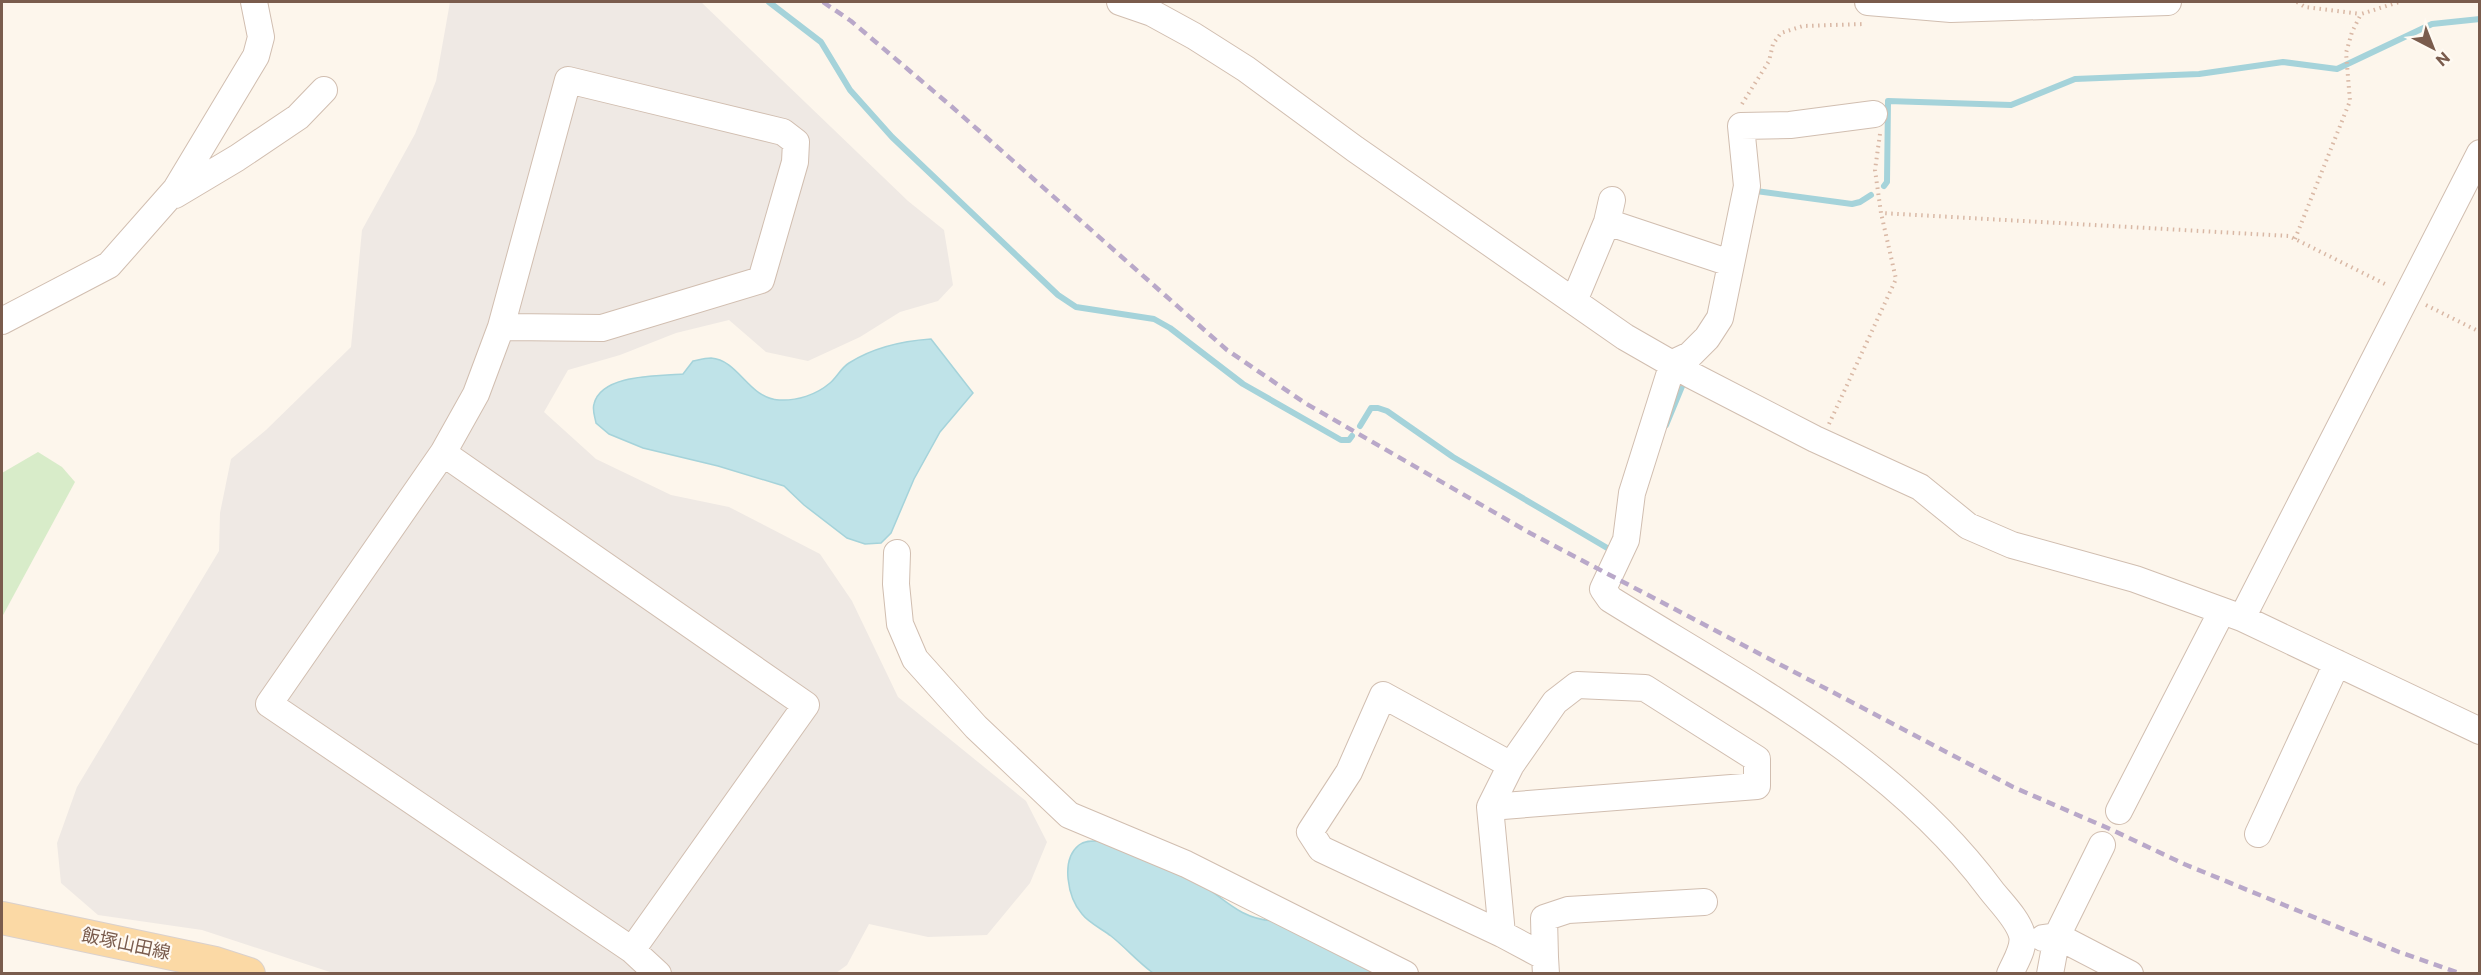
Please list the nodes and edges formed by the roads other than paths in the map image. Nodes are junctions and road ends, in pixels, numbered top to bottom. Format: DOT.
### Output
graph roads {
  1 [pos="254,2"];
  2 [pos="1120,2"];
  3 [pos="2168,2"];
  4 [pos="1870,13"];
  5 [pos="324,90"];
  6 [pos="1874,114"];
  7 [pos="2480,153"];
  8 [pos="167,200"];
  9 [pos="1730,263"];
  10 [pos="1574,302"];
  11 [pos="2,321"];
  12 [pos="501,327"];
  13 [pos="1683,370"];
  14 [pos="443,453"];
  15 [pos="897,553"];
  16 [pos="2232,614"];
  17 [pos="2337,663"];
  18 [pos="2480,731"];
  19 [pos="1511,765"];
  20 [pos="1490,807"];
  21 [pos="2119,811"];
  22 [pos="2258,834"];
  23 [pos="2102,845"];
  24 [pos="1704,902"];
  25 [pos="2,918"];
  26 [pos="1502,934"];
  27 [pos="2057,936"];
  28 [pos="2022,942"];
  29 [pos="632,950"];
  30 [pos="1546,965"];
  31 [pos="249,974"];
  32 [pos="658,974"];
  33 [pos="1406,974"];
  34 [pos="2010,974"];
  35 [pos="2050,974"];
  36 [pos="2130,974"];
  1 -- 8 [label="street"];
  2 -- 10 [label="street"];
  3 -- 4 [label="street"];
  5 -- 8 [label="street"];
  6 -- 9 [label="street"];
  7 -- 16 [label="street"];
  8 -- 11 [label="street"];
  9 -- 10 [label="street"];
  9 -- 13 [label="street"];
  10 -- 13 [label="street"];
  12 -- 12 [label="street"];
  12 -- 14 [label="street"];
  13 -- 16 [label="street"];
  13 -- 28 [label="street"];
  14 -- 29 [label="street"];
  14 -- 29 [label="street"];
  15 -- 33 [label="street"];
  16 -- 17 [label="street"];
  16 -- 21 [label="street"];
  17 -- 18 [label="street"];
  17 -- 22 [label="street"];
  19 -- 20 [label="street"];
  19 -- 20 [label="street"];
  19 -- 26 [label="street"];
  20 -- 26 [label="street"];
  23 -- 27 [label="street"];
  24 -- 30 [label="street"];
  25 -- 31 [label="main road, 飯塚山田線"];
  26 -- 30 [label="street"];
  27 -- 28 [label="street"];
  27 -- 35 [label="street"];
  27 -- 36 [label="street"];
  28 -- 34 [label="street"];
  29 -- 32 [label="street"];
}
